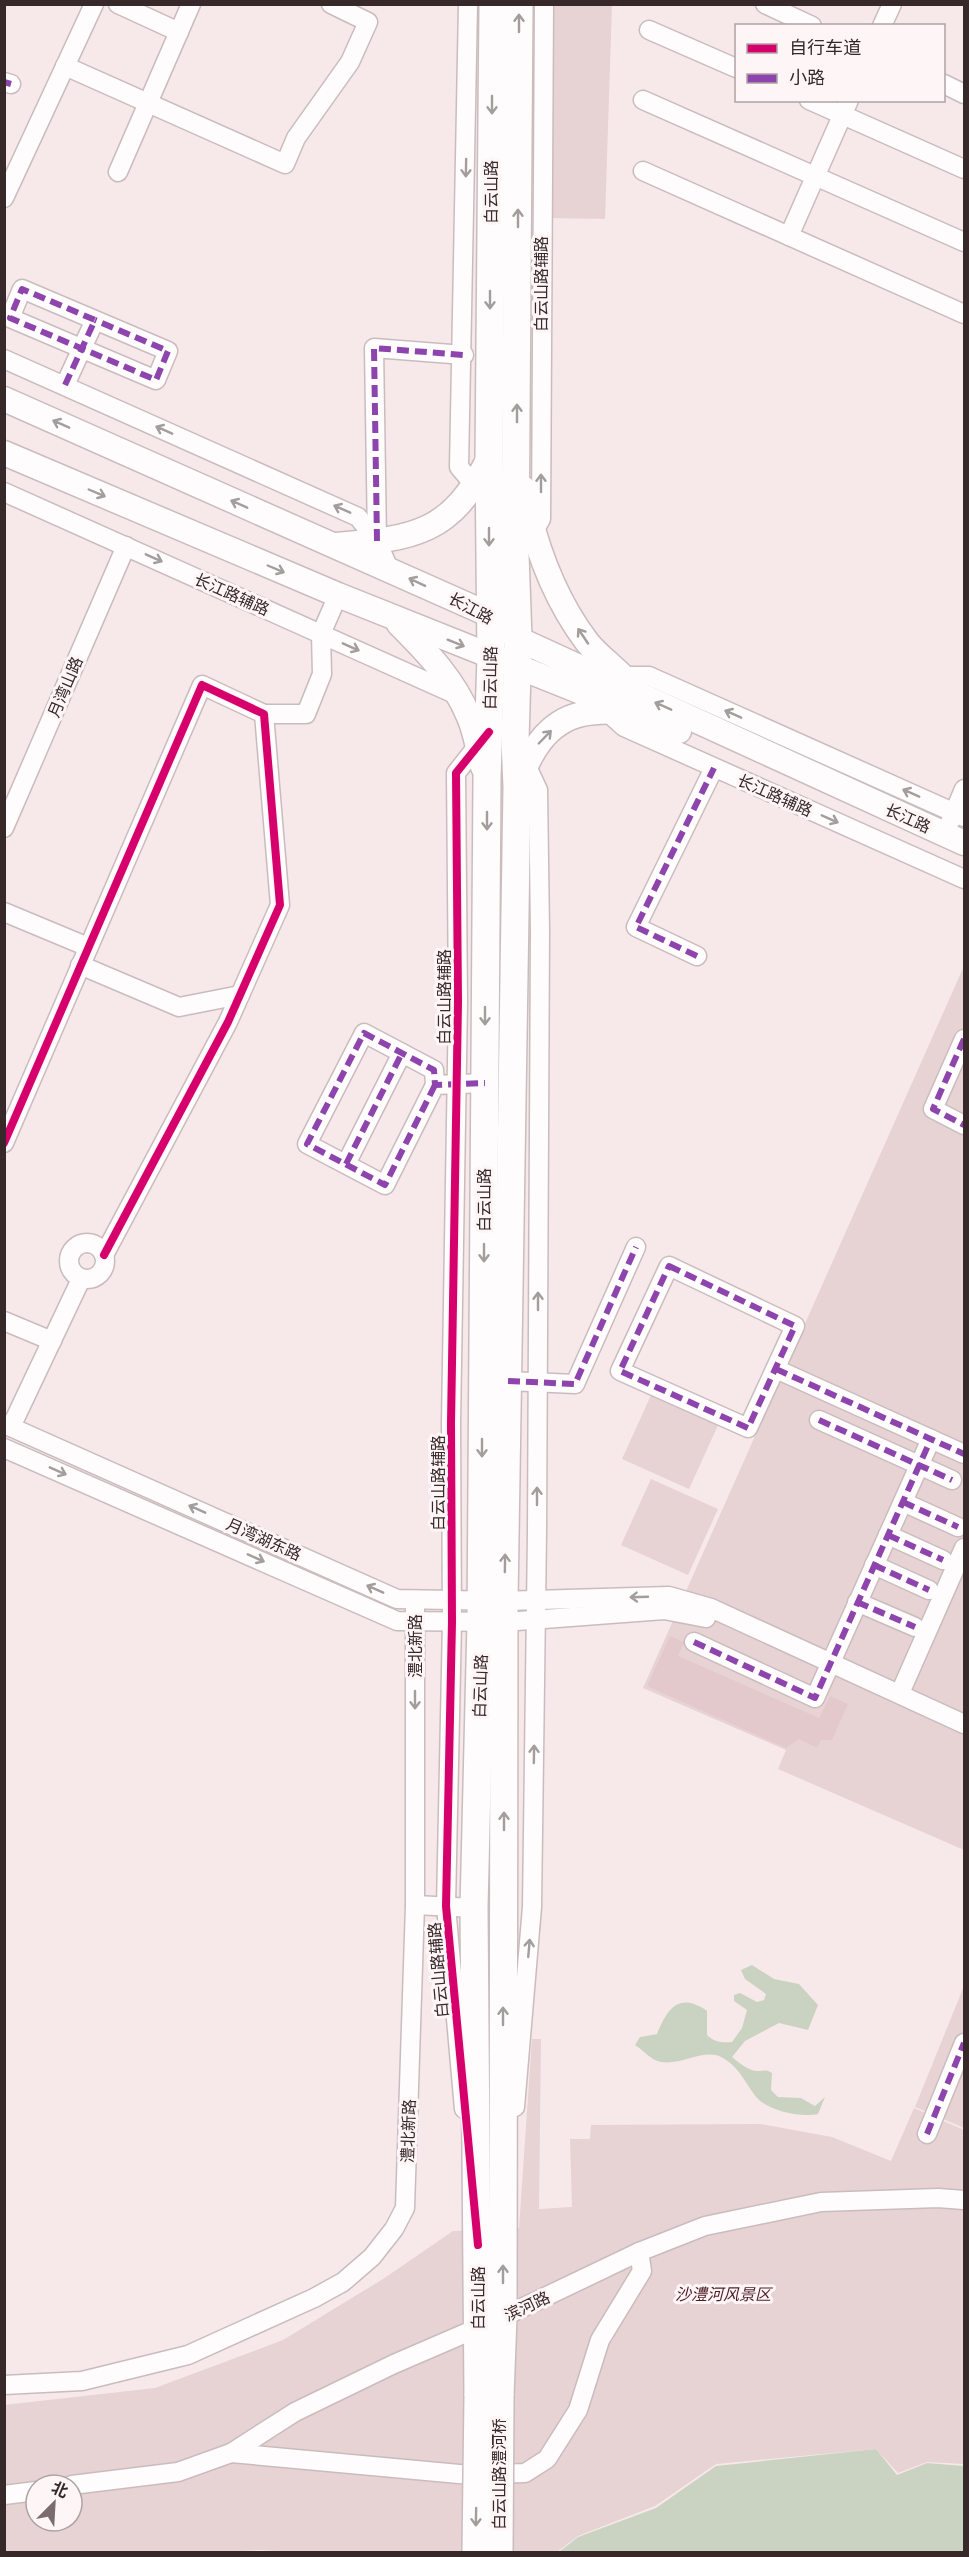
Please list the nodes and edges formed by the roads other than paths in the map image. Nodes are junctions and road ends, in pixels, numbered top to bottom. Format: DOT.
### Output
graph roads {
  1 [pos="94,4"];
  2 [pos="118,4"];
  3 [pos="191,4"];
  4 [pos="331,4"];
  5 [pos="468,4"];
  6 [pos="493,4"];
  7 [pos="519,4"];
  8 [pos="544,4"];
  9 [pos="765,4"];
  10 [pos="891,4"];
  11 [pos="808,24"];
  12 [pos="883,24"];
  13 [pos="649,30"];
  14 [pos="179,32"];
  15 [pos="65,66"];
  16 [pos="735,68"];
  17 [pos="945,84"];
  18 [pos="964,94"];
  19 [pos="644,100"];
  20 [pos="818,102"];
  21 [pos="148,103"];
  22 [pos="846,108"];
  23 [pos="964,170"];
  24 [pos="643,171"];
  25 [pos="118,172"];
  26 [pos="816,176"];
  27 [pos="4,198"];
  28 [pos="789,236"];
  29 [pos="964,242"];
  30 [pos="964,314"];
  31 [pos="95,320"];
  32 [pos="82,349"];
  33 [pos="464,356"];
  34 [pos="4,359"];
  35 [pos="65,386"];
  36 [pos="4,399"];
  37 [pos="4,453"];
  38 [pos="4,492"];
  39 [pos="482,494"];
  40 [pos="377,541"];
  41 [pos="524,544"];
  42 [pos="332,545"];
  43 [pos="126,546"];
  44 [pos="389,569"];
  45 [pos="338,595"];
  46 [pos="490,615"];
  47 [pos="391,616"];
  48 [pos="321,634"];
  49 [pos="518,639"];
  50 [pos="490,657"];
  51 [pos="515,666"];
  52 [pos="615,694"];
  53 [pos="459,696"];
  54 [pos="264,714"];
  55 [pos="483,739"];
  56 [pos="714,768"];
  57 [pos="521,776"];
  58 [pos="964,789"];
  59 [pos="959,814"];
  60 [pos="4,828"];
  61 [pos="955,839"];
  62 [pos="964,859"];
  63 [pos="964,879"];
  64 [pos="4,912"];
  65 [pos="88,947"];
  66 [pos="697,956"];
  67 [pos="80,965"];
  68 [pos="240,995"];
  69 [pos="964,1039"];
  70 [pos="402,1053"];
  71 [pos="485,1083"];
  72 [pos="457,1084"];
  73 [pos="435,1085"];
  74 [pos="964,1125"];
  75 [pos="4,1143"];
  76 [pos="346,1164"];
  77 [pos="636,1246"];
  78 [pos="104,1255"];
  79 [pos="81,1279"];
  80 [pos="4,1321"];
  81 [pos="52,1341"];
  82 [pos="776,1369"];
  83 [pos="508,1381"];
  84 [pos="537,1382"];
  85 [pos="819,1420"];
  86 [pos="8,1425"];
  87 [pos="931,1439"];
  88 [pos="4,1448"];
  89 [pos="964,1454"];
  90 [pos="919,1465"];
  91 [pos="952,1480"];
  92 [pos="903,1502"];
  93 [pos="958,1527"];
  94 [pos="888,1535"];
  95 [pos="964,1548"];
  96 [pos="943,1560"];
  97 [pos="874,1565"];
  98 [pos="929,1590"];
  99 [pos="415,1600"];
  100 [pos="452,1600"];
  101 [pos="536,1601"];
  102 [pos="857,1602"];
  103 [pos="493,1611"];
  104 [pos="536,1620"];
  105 [pos="415,1621"];
  106 [pos="452,1622"];
  107 [pos="915,1628"];
  108 [pos="694,1642"];
  109 [pos="829,1666"];
  110 [pos="900,1693"];
  111 [pos="964,1724"];
  112 [pos="964,1734"];
  113 [pos="415,1905"];
  114 [pos="446,1906"];
  115 [pos="474,1908"];
  116 [pos="964,2043"];
  117 [pos="927,2134"];
  118 [pos="964,2200"];
  119 [pos="491,2241"];
  120 [pos="639,2252"];
  121 [pos="491,2323"];
  122 [pos="4,2385"];
  123 [pos="489,2396"];
  124 [pos="231,2453"];
  125 [pos="84,2484"];
  126 [pos="24,2492"];
  127 [pos="4,2495"];
  128 [pos="476,2553"];
  129 [pos="499,2553"];
  1 -- 15 [label="street"];
  2 -- 14 [label="street"];
  3 -- 14 [label="street"];
  4 -- 21 [label="street"];
  5 -- 33 [label="street, one-way"];
  6 -- 39 [label="highway, 白云山路, one-way"];
  41 -- 7 [label="highway, 白云山路, one-way"];
  41 -- 8 [label="street, 白云山路辅路, one-way"];
  9 -- 11 [label="street"];
  10 -- 12 [label="street"];
  13 -- 16 [label="street"];
  14 -- 21 [label="street"];
  15 -- 21 [label="street"];
  15 -- 27 [label="street"];
  17 -- 18 [label="street"];
  19 -- 26 [label="street"];
  20 -- 22 [label="street"];
  21 -- 25 [label="street"];
  22 -- 23 [label="street"];
  22 -- 26 [label="street"];
  24 -- 28 [label="street"];
  26 -- 28 [label="street"];
  26 -- 29 [label="street"];
  28 -- 30 [label="street"];
  31 -- 32 [label="street"];
  31 -- 32 [label="street"];
  31 -- 32 [label="street"];
  32 -- 35 [label="street"];
  33 -- 39 [label="street"];
  33 -- 40 [label="street"];
  34 -- 35 [label="street"];
  40 -- 35 [label="street, one-way"];
  42 -- 36 [label="main road, 长江路, one-way"];
  37 -- 45 [label="main road, 长江路, one-way"];
  38 -- 43 [label="street, 长江路辅路"];
  39 -- 40 [label="main road"];
  39 -- 46 [label="highway, 白云山路, one-way"];
  40 -- 42 [label="main road"];
  40 -- 44 [label="street"];
  41 -- 49 [label="highway, 白云山路"];
  52 -- 41 [label="main road, one-way"];
  42 -- 44 [label="main road, 长江路"];
  43 -- 48 [label="street, 长江路辅路, one-way"];
  43 -- 60 [label="street, 月湾山路"];
  46 -- 44 [label="main road, 长江路, one-way"];
  45 -- 47 [label="main road, 长江路"];
  45 -- 48 [label="street"];
  46 -- 49 [label="main road, 长江路"];
  46 -- 50 [label="highway, 白云山路"];
  47 -- 50 [label="main road, 长江路, one-way"];
  47 -- 53 [label="main road"];
  48 -- 53 [label="street, 长江路辅路, one-way"];
  48 -- 54 [label="street"];
  49 -- 50 [label="main road"];
  49 -- 51 [label="highway, 白云山路"];
  49 -- 52 [label="main road, 长江路"];
  50 -- 51 [label="main road, 长江路"];
  50 -- 55 [label="highway, 白云山路"];
  51 -- 52 [label="main road, 长江路"];
  51 -- 57 [label="highway, 白云山路"];
  52 -- 56 [label="street, 长江路辅路"];
  57 -- 52 [label="main road, one-way"];
  59 -- 52 [label="street, one-way"];
  61 -- 52 [label="main road, 长江路, one-way"];
  52 -- 62 [label="main road, 长江路"];
  53 -- 55 [label="main road"];
  54 -- 65 [label="street"];
  54 -- 68 [label="street"];
  55 -- 71 [label="highway, 白云山路, one-way"];
  55 -- 72 [label="street, 白云山路辅路"];
  56 -- 63 [label="street, 长江路辅路, one-way"];
  56 -- 66 [label="street"];
  57 -- 83 [label="highway, 白云山路"];
  84 -- 57 [label="street, one-way"];
  58 -- 59 [label="street"];
  59 -- 61 [label="street"];
  64 -- 65 [label="street"];
  65 -- 67 [label="street"];
  67 -- 68 [label="street"];
  67 -- 75 [label="street"];
  68 -- 78 [label="street"];
  69 -- 74 [label="street"];
  70 -- 73 [label="street"];
  70 -- 76 [label="street"];
  70 -- 76 [label="street"];
  71 -- 72 [label="street"];
  71 -- 103 [label="highway, 白云山路, one-way"];
  72 -- 73 [label="street"];
  72 -- 100 [label="street, 白云山路辅路"];
  73 -- 76 [label="street"];
  77 -- 84 [label="street"];
  78 -- 79 [label="street"];
  78 -- 79 [label="street"];
  79 -- 81 [label="street"];
  80 -- 81 [label="street"];
  81 -- 86 [label="street"];
  82 -- 82 [label="street"];
  82 -- 87 [label="street"];
  83 -- 84 [label="street"];
  103 -- 83 [label="highway, 白云山路, one-way"];
  101 -- 84 [label="street, one-way"];
  85 -- 90 [label="street"];
  99 -- 86 [label="street, 月湾湖东路, one-way"];
  87 -- 89 [label="street"];
  87 -- 90 [label="street"];
  88 -- 105 [label="street, 月湾湖东路, one-way"];
  90 -- 91 [label="street"];
  90 -- 92 [label="street"];
  92 -- 93 [label="street"];
  92 -- 94 [label="street"];
  94 -- 96 [label="street"];
  94 -- 97 [label="street"];
  95 -- 110 [label="street"];
  97 -- 98 [label="street"];
  97 -- 102 [label="street"];
  99 -- 100 [label="street, 月湾湖东路"];
  99 -- 105 [label="street, 澧北新路"];
  100 -- 103 [label="street, 月湾湖东路"];
  100 -- 106 [label="street, 白云山路辅路"];
  101 -- 103 [label="street, 月湾湖东路"];
  101 -- 104 [label="street"];
  109 -- 101 [label="street, 月湾湖东路, one-way"];
  102 -- 107 [label="street"];
  102 -- 109 [label="street"];
  103 -- 104 [label="street, 月湾湖东路"];
  103 -- 106 [label="street, 月湾湖东路"];
  103 -- 115 [label="highway, 白云山路"];
  119 -- 103 [label="highway, 白云山路, one-way"];
  104 -- 109 [label="street, 月湾湖东路"];
  119 -- 104 [label="street, one-way"];
  105 -- 106 [label="street, 月湾湖东路"];
  105 -- 113 [label="street, 澧北新路, one-way"];
  106 -- 114 [label="street, 白云山路辅路"];
  108 -- 109 [label="street"];
  109 -- 110 [label="street"];
  109 -- 112 [label="street"];
  110 -- 111 [label="street"];
  113 -- 114 [label="street"];
  113 -- 122 [label="street, 澧北新路"];
  114 -- 115 [label="street"];
  114 -- 119 [label="street, 白云山路辅路"];
  115 -- 119 [label="highway, 白云山路"];
  116 -- 117 [label="street"];
  118 -- 120 [label="street, 滨河路"];
  119 -- 121 [label="highway, 白云山路"];
  120 -- 121 [label="street, 滨河路"];
  120 -- 124 [label="street"];
  121 -- 123 [label="highway, 白云山路"];
  121 -- 124 [label="street, 滨河路"];
  123 -- 128 [label="highway, 白云山路澧河桥, one-way, bridge"];
  123 -- 129 [label="highway, 白云山路澧河桥, bridge"];
  124 -- 125 [label="street, 滨河路"];
  126 -- 127 [label="street"];
}
